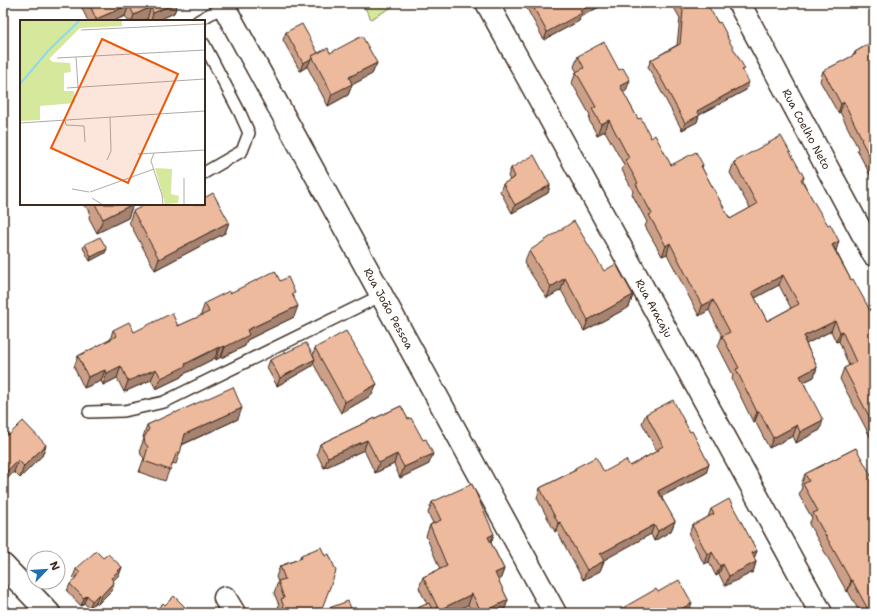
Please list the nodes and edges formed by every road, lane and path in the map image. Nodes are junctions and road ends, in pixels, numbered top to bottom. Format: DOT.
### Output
graph roads {
  1 [pos="487,3"];
  2 [pos="739,3"];
  3 [pos="223,4"];
  4 [pos="199,20"];
  5 [pos="205,46"];
  6 [pos="205,171"];
  7 [pos="874,255"];
  8 [pos="382,295"];
  9 [pos="89,412"];
  10 [pos="3,565"];
  11 [pos="49,613"];
  12 [pos="555,613"];
  13 [pos="821,613"];
  1 -- 13 [label="street, Rua Aracaju"];
  2 -- 7 [label="street, Rua Coelho Neto"];
  3 -- 4 [label="lane"];
  3 -- 8 [label="street, Rua João Pessoa"];
  5 -- 6 [label="lane"];
  8 -- 9 [label="lane"];
  8 -- 12 [label="street, Rua João Pessoa"];
  10 -- 11 [label="street"];
}
